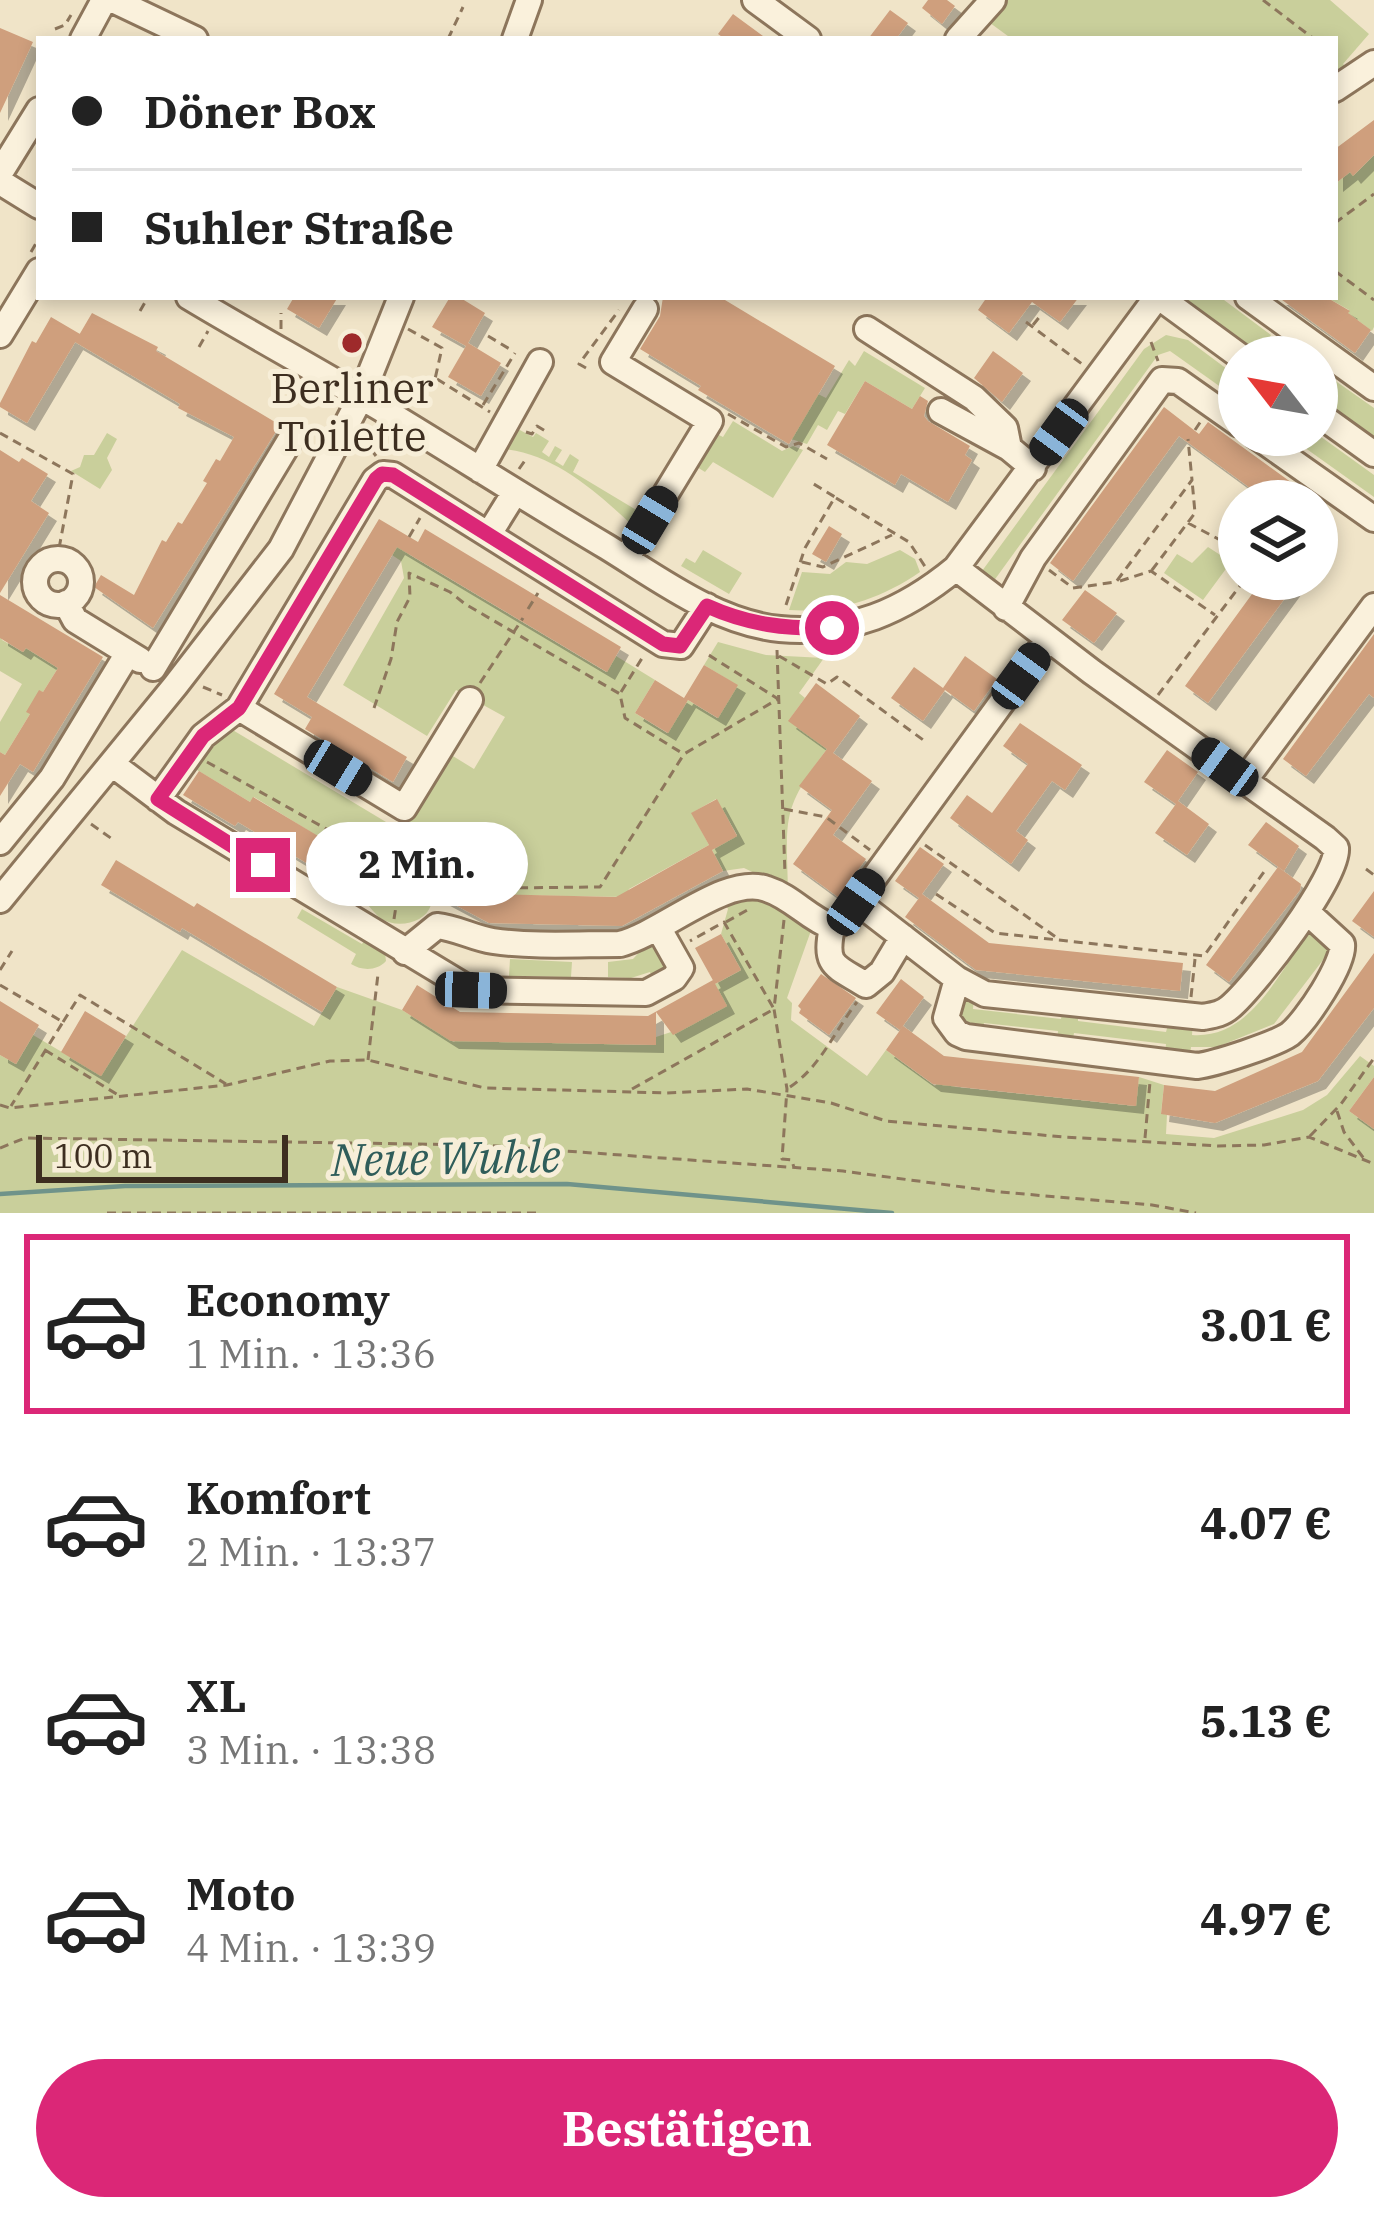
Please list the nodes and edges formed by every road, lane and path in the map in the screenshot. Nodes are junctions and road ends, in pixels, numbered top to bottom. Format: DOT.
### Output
graph roads {
  1 [pos="530,0"];
  2 [pos="755,0"];
  3 [pos="993,0"];
  4 [pos="1263,0"];
  5 [pos="98,1"];
  6 [pos="463,8"];
  7 [pos="55,29"];
  8 [pos="794,35"];
  9 [pos="84,36"];
  10 [pos="187,36"];
  11 [pos="449,36"];
  12 [pos="516,36"];
  13 [pos="961,36"];
  14 [pos="1310,36"];
  15 [pos="1374,62"];
  16 [pos="1338,87"];
  17 [pos="36,115"];
  18 [pos="0,173"];
  19 [pos="0,182"];
  20 [pos="1374,194"];
  21 [pos="36,204"];
  22 [pos="1338,221"];
  23 [pos="1338,274"];
  24 [pos="36,276"];
  25 [pos="146,300"];
  26 [pos="194,300"];
  27 [pos="1156,300"];
  28 [pos="1162,300"];
  29 [pos="1252,300"];
  30 [pos="1374,300"];
  31 [pos="635,306"];
  32 [pos="399,310"];
  33 [pos="140,311"];
  34 [pos="1041,315"];
  35 [pos="1026,322"];
  36 [pos="1032,327"];
  37 [pos="867,329"];
  38 [pos="0,335"];
  39 [pos="488,335"];
  40 [pos="1149,336"];
  41 [pos="1218,340"];
  42 [pos="515,352"];
  43 [pos="535,362"];
  44 [pos="1087,367"];
  45 [pos="586,368"];
  46 [pos="435,379"];
  47 [pos="1162,380"];
  48 [pos="1374,388"];
  49 [pos="361,397"];
  50 [pos="420,404"];
  51 [pos="482,407"];
  52 [pos="1218,409"];
  53 [pos="940,411"];
  54 [pos="499,417"];
  55 [pos="710,421"];
  56 [pos="1338,427"];
  57 [pos="295,432"];
  58 [pos="0,433"];
  59 [pos="1188,439"];
  60 [pos="1009,448"];
  61 [pos="1374,454"];
  62 [pos="1285,456"];
  63 [pos="526,459"];
  64 [pos="827,459"];
  65 [pos="1033,468"];
  66 [pos="480,470"];
  67 [pos="1192,480"];
  68 [pos="517,482"];
  69 [pos="812,483"];
  70 [pos="835,497"];
  71 [pos="1374,519"];
  72 [pos="1187,522"];
  73 [pos="895,533"];
  74 [pos="489,534"];
  75 [pos="1218,539"];
  76 [pos="1033,558"];
  77 [pos="57,559"];
  78 [pos="626,560"];
  79 [pos="800,561"];
  80 [pos="1151,571"];
  81 [pos="947,576"];
  82 [pos="1116,582"];
  83 [pos="1229,600"];
  84 [pos="707,606"];
  85 [pos="1374,606"];
  86 [pos="1006,608"];
  87 [pos="784,612"];
  88 [pos="1217,616"];
  89 [pos="523,618"];
  90 [pos="514,630"];
  91 [pos="654,639"];
  92 [pos="1048,639"];
  93 [pos="687,641"];
  94 [pos="777,646"];
  95 [pos="128,653"];
  96 [pos="776,655"];
  97 [pos="153,668"];
  98 [pos="175,686"];
  99 [pos="620,694"];
  100 [pos="778,699"];
  101 [pos="470,700"];
  102 [pos="239,708"];
  103 [pos="374,708"];
  104 [pos="1146,711"];
  105 [pos="926,742"];
  106 [pos="190,752"];
  107 [pos="684,754"];
  108 [pos="112,764"];
  109 [pos="1244,781"];
  110 [pos="158,799"];
  111 [pos="783,809"];
  112 [pos="89,824"];
  113 [pos="907,832"];
  114 [pos="115,841"];
  115 [pos="0,842"];
  116 [pos="443,857"];
  117 [pos="885,862"];
  118 [pos="402,868"];
  119 [pos="1266,869"];
  120 [pos="1366,869"];
  121 [pos="1374,875"];
  122 [pos="936,894"];
  123 [pos="786,897"];
  124 [pos="0,900"];
  125 [pos="856,902"];
  126 [pos="1307,912"];
  127 [pos="394,918"];
  128 [pos="832,927"];
  129 [pos="659,928"];
  130 [pos="903,937"];
  131 [pos="1061,941"];
  132 [pos="12,951"];
  133 [pos="405,952"];
  134 [pos="671,952"];
  135 [pos="1195,955"];
  136 [pos="0,970"];
  137 [pos="378,974"];
  138 [pos="957,979"];
  139 [pos="866,985"];
  140 [pos="0,986"];
  141 [pos="1192,992"];
  142 [pos="774,1009"];
  143 [pos="63,1022"];
  144 [pos="45,1050"];
  145 [pos="1374,1058"];
  146 [pos="368,1060"];
  147 [pos="227,1084"];
  148 [pos="1150,1089"];
  149 [pos="630,1090"];
  150 [pos="786,1092"];
  151 [pos="120,1096"];
  152 [pos="0,1105"];
  153 [pos="10,1108"];
  154 [pos="1337,1108"];
  155 [pos="1309,1137"];
  156 [pos="1144,1140"];
  157 [pos="0,1148"];
  158 [pos="1366,1161"];
  159 [pos="1374,1164"];
  160 [pos="794,1170"];
  161 [pos="107,1213"];
  162 [pos="541,1213"];
  163 [pos="1196,1213"];
  1 -- 12 [label="street"];
  2 -- 8 [label="street"];
  3 -- 13 [label="street"];
  4 -- 14 [label="path"];
  5 -- 7 [label="path"];
  5 -- 9 [label="street"];
  5 -- 10 [label="street"];
  6 -- 11 [label="path"];
  15 -- 16 [label="street"];
  17 -- 18 [label="street"];
  19 -- 21 [label="street"];
  20 -- 22 [label="path"];
  23 -- 30 [label="path"];
  24 -- 38 [label="street"];
  25 -- 33 [label="path"];
  26 -- 49 [label="street"];
  27 -- 65 [label="street"];
  28 -- 41 [label="street"];
  29 -- 48 [label="street"];
  31 -- 45 [label="path"];
  31 -- 55 [label="street"];
  32 -- 46 [label="path"];
  32 -- 49 [label="street"];
  34 -- 36 [label="path"];
  35 -- 36 [label="path"];
  36 -- 44 [label="path"];
  37 -- 60 [label="street"];
  39 -- 42 [label="path"];
  40 -- 47 [label="path"];
  42 -- 43 [label="path"];
  42 -- 51 [label="path"];
  43 -- 66 [label="street"];
  46 -- 50 [label="path"];
  46 -- 51 [label="path"];
  47 -- 52 [label="street"];
  47 -- 76 [label="street"];
  49 -- 66 [label="street"];
  49 -- 98 [label="street"];
  51 -- 54 [label="path"];
  53 -- 60 [label="street"];
  55 -- 64 [label="path"];
  55 -- 78 [label="street"];
  56 -- 61 [label="street"];
  57 -- 97 [label="street"];
  58 -- 77 [label="path"];
  59 -- 67 [label="path"];
  60 -- 65 [label="street"];
  62 -- 71 [label="street"];
  63 -- 68 [label="path"];
  65 -- 81 [label="street"];
  66 -- 68 [label="street"];
  67 -- 72 [label="path"];
  67 -- 82 [label="path"];
  68 -- 74 [label="street"];
  68 -- 78 [label="street"];
  69 -- 70 [label="path"];
  70 -- 73 [label="path"];
  70 -- 79 [label="path"];
  72 -- 75 [label="path"];
  72 -- 80 [label="path"];
  73 -- 79 [label="path"];
  73 -- 81 [label="path"];
  74 -- 91 [label="street"];
  74 -- 102 [label="street"];
  76 -- 82 [label="path"];
  76 -- 86 [label="street"];
  77 -- 95 [label="street"];
  78 -- 84 [label="street"];
  79 -- 87 [label="path"];
  80 -- 82 [label="path"];
  80 -- 88 [label="path"];
  81 -- 84 [label="street"];
  81 -- 86 [label="street"];
  83 -- 88 [label="path"];
  84 -- 93 [label="street"];
  85 -- 109 [label="street"];
  86 -- 92 [label="street"];
  88 -- 104 [label="path"];
  89 -- 90 [label="path"];
  90 -- 99 [label="path"];
  90 -- 101 [label="path"];
  90 -- 103 [label="path"];
  91 -- 93 [label="street"];
  91 -- 99 [label="path"];
  92 -- 104 [label="street"];
  92 -- 113 [label="street"];
  93 -- 100 [label="path"];
  94 -- 96 [label="path"];
  95 -- 97 [label="street"];
  95 -- 115 [label="street"];
  96 -- 100 [label="path"];
  96 -- 105 [label="path"];
  97 -- 98 [label="street"];
  98 -- 108 [label="street"];
  99 -- 107 [label="path"];
  100 -- 107 [label="path"];
  100 -- 111 [label="path"];
  101 -- 102 [label="street"];
  102 -- 106 [label="street"];
  104 -- 109 [label="street"];
  106 -- 110 [label="street"];
  106 -- 118 [label="path"];
  107 -- 116 [label="path"];
  108 -- 110 [label="street"];
  108 -- 124 [label="street"];
  109 -- 126 [label="street"];
  110 -- 133 [label="street"];
  111 -- 117 [label="path"];
  111 -- 123 [label="path"];
  112 -- 114 [label="path"];
  113 -- 117 [label="street"];
  113 -- 131 [label="path"];
  116 -- 118 [label="path"];
  116 -- 118 [label="path"];
  117 -- 125 [label="street"];
  118 -- 127 [label="path"];
  119 -- 135 [label="path"];
  120 -- 121 [label="path"];
  122 -- 131 [label="path"];
  123 -- 128 [label="street"];
  123 -- 129 [label="street"];
  123 -- 142 [label="path"];
  125 -- 128 [label="street"];
  125 -- 130 [label="street"];
  126 -- 138 [label="street"];
  126 -- 138 [label="street"];
  128 -- 139 [label="street"];
  129 -- 133 [label="street"];
  129 -- 134 [label="street"];
  130 -- 138 [label="street"];
  130 -- 139 [label="street"];
  131 -- 135 [label="path"];
  132 -- 136 [label="path"];
  133 -- 134 [label="street"];
  134 -- 142 [label="path"];
  135 -- 141 [label="path"];
  137 -- 146 [label="path"];
  139 -- 150 [label="path"];
  140 -- 143 [label="path"];
  142 -- 149 [label="path"];
  142 -- 150 [label="path"];
  143 -- 144 [label="path"];
  143 -- 147 [label="path"];
  144 -- 151 [label="path"];
  144 -- 153 [label="path"];
  145 -- 154 [label="path"];
  146 -- 147 [label="path"];
  146 -- 149 [label="path"];
  147 -- 151 [label="path"];
  148 -- 156 [label="path"];
  149 -- 150 [label="path"];
  150 -- 156 [label="path"];
  150 -- 160 [label="path"];
  151 -- 153 [label="path"];
  152 -- 153 [label="path"];
  154 -- 155 [label="path"];
  154 -- 158 [label="path"];
  155 -- 156 [label="path"];
  155 -- 158 [label="path"];
  157 -- 160 [label="path"];
  158 -- 159 [label="path"];
  160 -- 163 [label="path"];
  161 -- 162 [label="path"];
}
